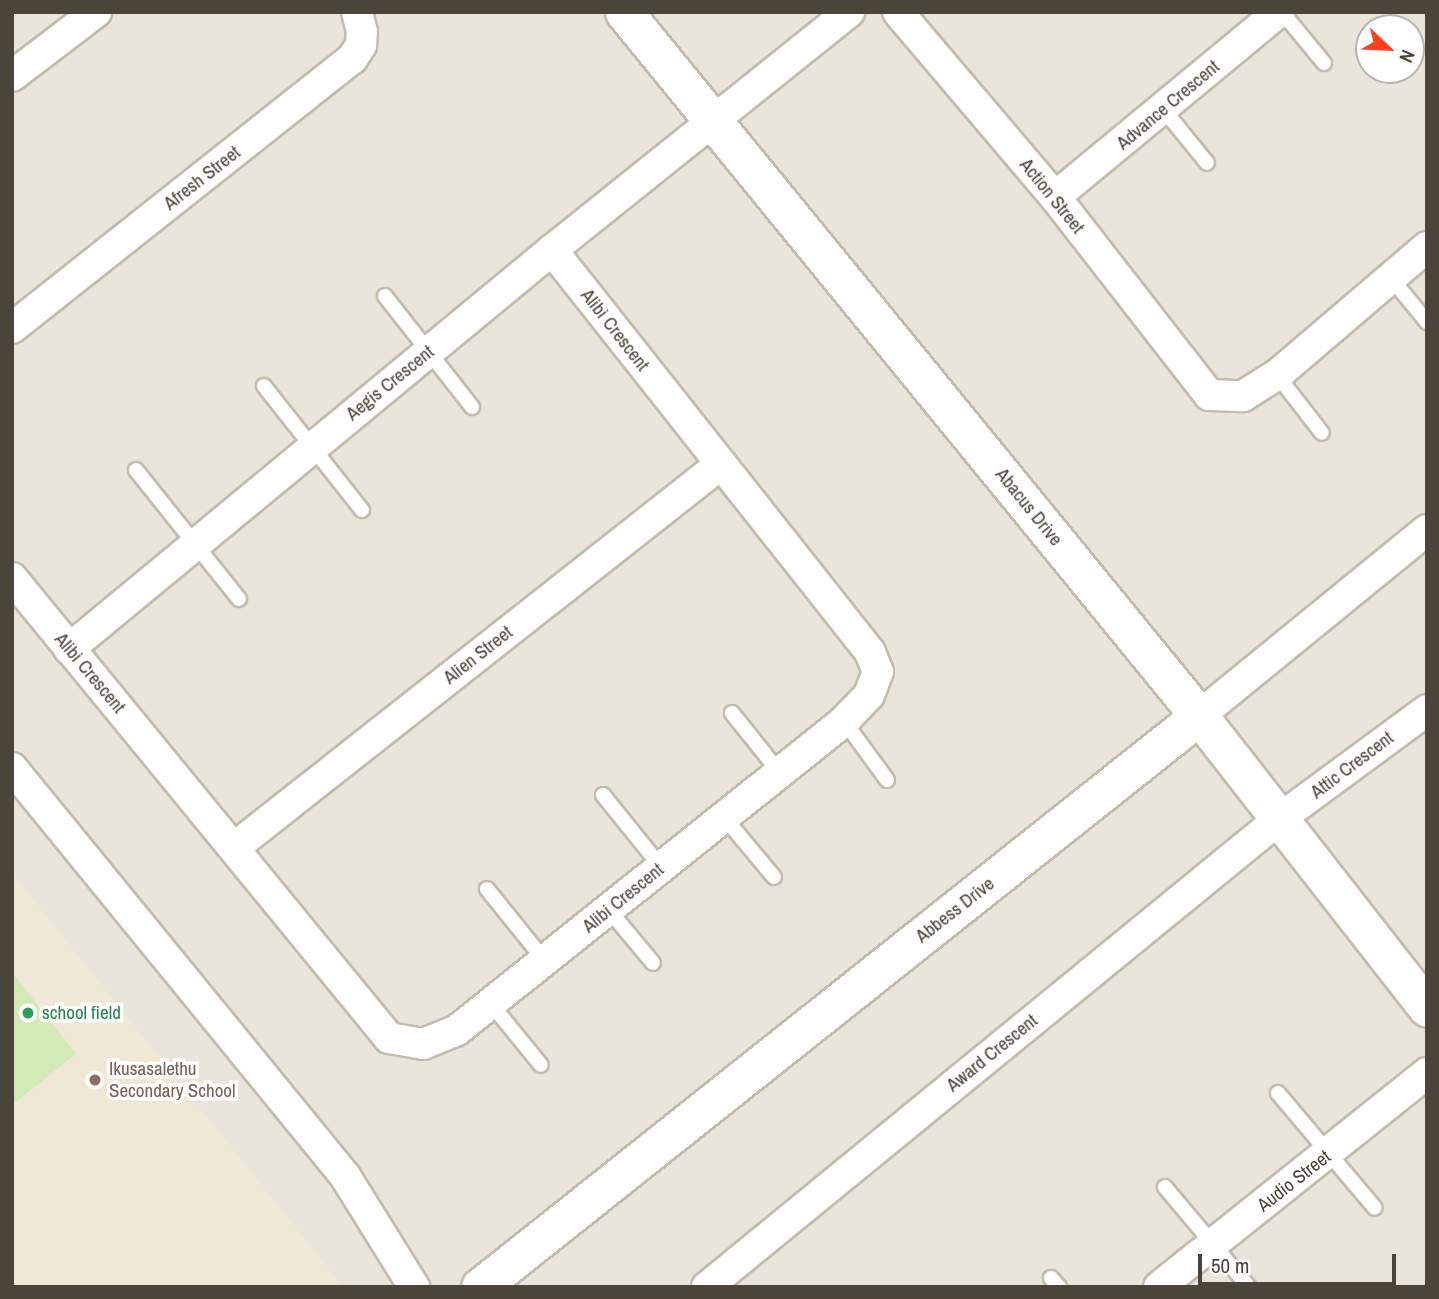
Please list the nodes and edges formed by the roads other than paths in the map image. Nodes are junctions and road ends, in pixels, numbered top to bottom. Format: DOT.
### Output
graph roads {
  1 [pos="96,12"];
  2 [pos="357,12"];
  3 [pos="624,12"];
  4 [pos="849,12"];
  5 [pos="898,12"];
  6 [pos="1280,12"];
  7 [pos="1324,63"];
  8 [pos="13,75"];
  9 [pos="1164,110"];
  10 [pos="713,120"];
  11 [pos="1208,163"];
  12 [pos="1055,197"];
  13 [pos="1427,247"];
  14 [pos="552,250"];
  15 [pos="1391,278"];
  16 [pos="385,296"];
  17 [pos="1427,322"];
  18 [pos="12,328"];
  19 [pos="428,352"];
  20 [pos="1277,374"];
  21 [pos="264,386"];
  22 [pos="472,407"];
  23 [pos="1322,433"];
  24 [pos="313,447"];
  25 [pos="721,464"];
  26 [pos="136,470"];
  27 [pos="362,510"];
  28 [pos="1427,530"];
  29 [pos="196,542"];
  30 [pos="12,578"];
  31 [pos="239,599"];
  32 [pos="69,649"];
  33 [pos="1427,710"];
  34 [pos="732,713"];
  35 [pos="1199,716"];
  36 [pos="844,721"];
  37 [pos="12,768"];
  38 [pos="780,773"];
  39 [pos="887,780"];
  40 [pos="603,795"];
  41 [pos="723,817"];
  42 [pos="1278,820"];
  43 [pos="235,847"];
  44 [pos="661,867"];
  45 [pos="774,877"];
  46 [pos="487,889"];
  47 [pos="608,909"];
  48 [pos="545,961"];
  49 [pos="653,963"];
  50 [pos="492,1004"];
  51 [pos="1427,1008"];
  52 [pos="541,1065"];
  53 [pos="1427,1073"];
  54 [pos="1278,1093"];
  55 [pos="1330,1153"];
  56 [pos="1165,1187"];
  57 [pos="1376,1208"];
  58 [pos="1210,1245"];
  59 [pos="414,1287"];
  60 [pos="480,1287"];
  61 [pos="707,1287"];
  62 [pos="1159,1287"];
  63 [pos="1249,1287"];
  1 -- 8 [label="street"];
  2 -- 18 [label="street, Afresh Street"];
  3 -- 10 [label="street, Abacus Drive"];
  4 -- 10 [label="street, Aegis Crescent"];
  5 -- 12 [label="street, Action Street"];
  6 -- 7 [label="lane"];
  6 -- 9 [label="street, Advance Crescent"];
  9 -- 11 [label="lane"];
  9 -- 12 [label="street, Advance Crescent"];
  10 -- 14 [label="street, Aegis Crescent"];
  10 -- 35 [label="street, Abacus Drive"];
  12 -- 20 [label="street, Action Street"];
  13 -- 15 [label="street"];
  14 -- 19 [label="street, Aegis Crescent"];
  14 -- 25 [label="street, Alibi Crescent"];
  15 -- 17 [label="lane"];
  15 -- 20 [label="street"];
  16 -- 19 [label="lane"];
  19 -- 22 [label="lane"];
  19 -- 24 [label="street, Aegis Crescent"];
  20 -- 23 [label="lane"];
  21 -- 24 [label="lane"];
  24 -- 27 [label="lane"];
  24 -- 29 [label="street, Aegis Crescent"];
  25 -- 36 [label="street, Alibi Crescent"];
  25 -- 43 [label="street, Alien Street"];
  26 -- 29 [label="lane"];
  28 -- 35 [label="street, Abbess Drive"];
  29 -- 31 [label="lane"];
  29 -- 32 [label="street, Aegis Crescent"];
  30 -- 32 [label="street, Alibi Crescent"];
  32 -- 43 [label="street, Alibi Crescent"];
  33 -- 42 [label="street, Attic Crescent"];
  34 -- 38 [label="lane"];
  35 -- 42 [label="street, Abacus Drive"];
  35 -- 60 [label="street, Abbess Drive"];
  36 -- 38 [label="street, Alibi Crescent"];
  36 -- 39 [label="lane"];
  37 -- 59 [label="street"];
  38 -- 41 [label="street, Alibi Crescent"];
  40 -- 44 [label="lane"];
  41 -- 44 [label="street, Alibi Crescent"];
  41 -- 45 [label="lane"];
  42 -- 51 [label="street, Abacus Drive"];
  42 -- 61 [label="street, Award Crescent"];
  43 -- 50 [label="street, Alibi Crescent"];
  44 -- 47 [label="street, Alibi Crescent"];
  46 -- 48 [label="lane"];
  47 -- 48 [label="street, Alibi Crescent"];
  47 -- 49 [label="lane"];
  48 -- 50 [label="street, Alibi Crescent"];
  50 -- 52 [label="lane"];
  53 -- 55 [label="street, Audio Street"];
  54 -- 55 [label="lane"];
  55 -- 57 [label="lane"];
  55 -- 58 [label="street, Audio Street"];
  56 -- 58 [label="lane"];
  58 -- 62 [label="street, Audio Street"];
  58 -- 63 [label="lane"];
}
